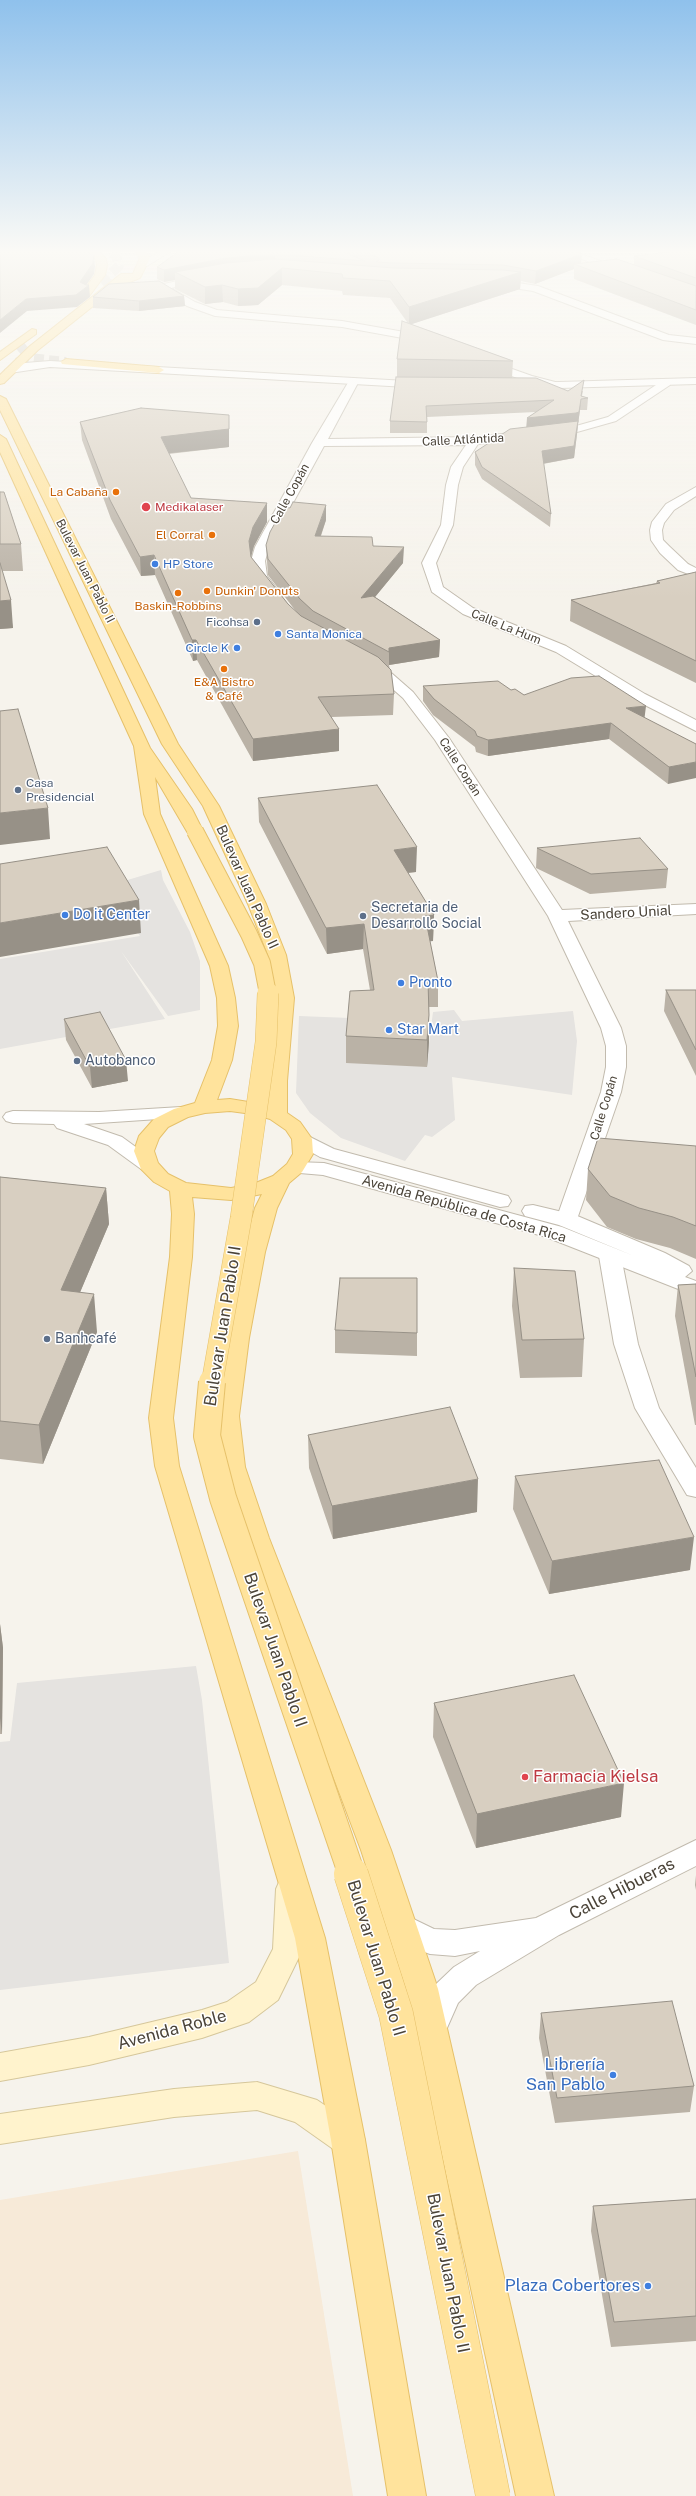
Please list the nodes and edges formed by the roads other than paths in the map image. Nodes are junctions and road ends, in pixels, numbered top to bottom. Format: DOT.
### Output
graph roads {
  1 [pos="13,366"];
  2 [pos="23,366"];
  3 [pos="95,366"];
  4 [pos="118,366"];
  5 [pos="146,366"];
  6 [pos="495,366"];
  7 [pos="10,370"];
  8 [pos="159,370"];
  9 [pos="183,370"];
  10 [pos="0,381"];
  11 [pos="354,381"];
  12 [pos="696,381"];
  13 [pos="666,382"];
  14 [pos="434,385"];
  15 [pos="512,386"];
  16 [pos="558,386"];
  17 [pos="0,399"];
  18 [pos="0,439"];
  19 [pos="474,441"];
  20 [pos="318,443"];
  21 [pos="696,490"];
  22 [pos="696,573"];
  23 [pos="281,604"];
  24 [pos="354,656"];
  25 [pos="696,726"];
  26 [pos="170,744"];
  27 [pos="142,746"];
  28 [pos="189,820"];
  29 [pos="696,909"];
  30 [pos="557,916"];
  31 [pos="204,1107"];
  32 [pos="181,1113"];
  33 [pos="277,1115"];
  34 [pos="7,1116"];
  35 [pos="302,1139"];
  36 [pos="148,1165"];
  37 [pos="287,1174"];
  38 [pos="180,1188"];
  39 [pos="567,1220"];
  40 [pos="610,1256"];
  41 [pos="696,1279"];
  42 [pos="696,1289"];
  43 [pos="696,1489"];
  44 [pos="696,1852"];
  45 [pos="292,1875"];
  46 [pos="401,1926"];
  47 [pos="548,1926"];
  48 [pos="432,2027"];
  49 [pos="0,2067"];
  50 [pos="0,2129"];
  51 [pos="348,2140"];
  52 [pos="407,2496"];
  53 [pos="493,2496"];
  54 [pos="536,2496"];
  1 -- 7 [label="main road"];
  2 -- 7 [label="street"];
  3 -- 8 [label="street"];
  4 -- 8 [label="main road"];
  5 -- 9 [label="street"];
  6 -- 16 [label="street"];
  7 -- 10 [label="main road"];
  8 -- 9 [label="street"];
  9 -- 11 [label="street"];
  11 -- 14 [label="street"];
  11 -- 20 [label="street, Calle Copán"];
  12 -- 13 [label="street"];
  13 -- 16 [label="street"];
  13 -- 19 [label="street, Calle Atlántida"];
  15 -- 16 [label="street"];
  17 -- 26 [label="main road, Bulevar Juan Pablo II"];
  18 -- 27 [label="main road, Bulevar Juan Pablo II"];
  19 -- 20 [label="street, Calle Atlántida"];
  19 -- 25 [label="street, Calle La Hum"];
  20 -- 23 [label="street, Calle Copán"];
  21 -- 22 [label="street"];
  24 -- 30 [label="street, Calle Copán"];
  26 -- 28 [label="main road, Bulevar Juan Pablo II"];
  26 -- 33 [label="main road, Bulevar Juan Pablo II"];
  27 -- 28 [label="main road, Bulevar Juan Pablo II"];
  27 -- 31 [label="main road, Bulevar Juan Pablo II"];
  28 -- 53 [label="main road, Bulevar Juan Pablo II, bridge"];
  29 -- 30 [label="street, Sandero Unial"];
  30 -- 39 [label="street, Calle Copán"];
  31 -- 32 [label="main road"];
  31 -- 33 [label="main road"];
  32 -- 34 [label="street"];
  32 -- 36 [label="main road"];
  33 -- 35 [label="main road"];
  34 -- 36 [label="street"];
  35 -- 37 [label="main road"];
  35 -- 39 [label="street, Avenida República de Costa Rica"];
  36 -- 38 [label="main road"];
  37 -- 38 [label="main road"];
  37 -- 40 [label="street, Avenida República de Costa Rica"];
  37 -- 46 [label="main road, Bulevar Juan Pablo II"];
  38 -- 45 [label="main road"];
  39 -- 41 [label="street, Avenida República de Costa Rica"];
  40 -- 42 [label="street, Avenida República de Costa Rica"];
  40 -- 43 [label="street"];
  44 -- 47 [label="street, Calle Hibueras"];
  45 -- 49 [label="main road, Avenida Roble"];
  45 -- 51 [label="main road"];
  46 -- 47 [label="street"];
  46 -- 48 [label="main road, Bulevar Juan Pablo II"];
  47 -- 48 [label="street"];
  48 -- 54 [label="main road, Bulevar Juan Pablo II"];
  50 -- 51 [label="main road"];
  51 -- 52 [label="main road"];
}
